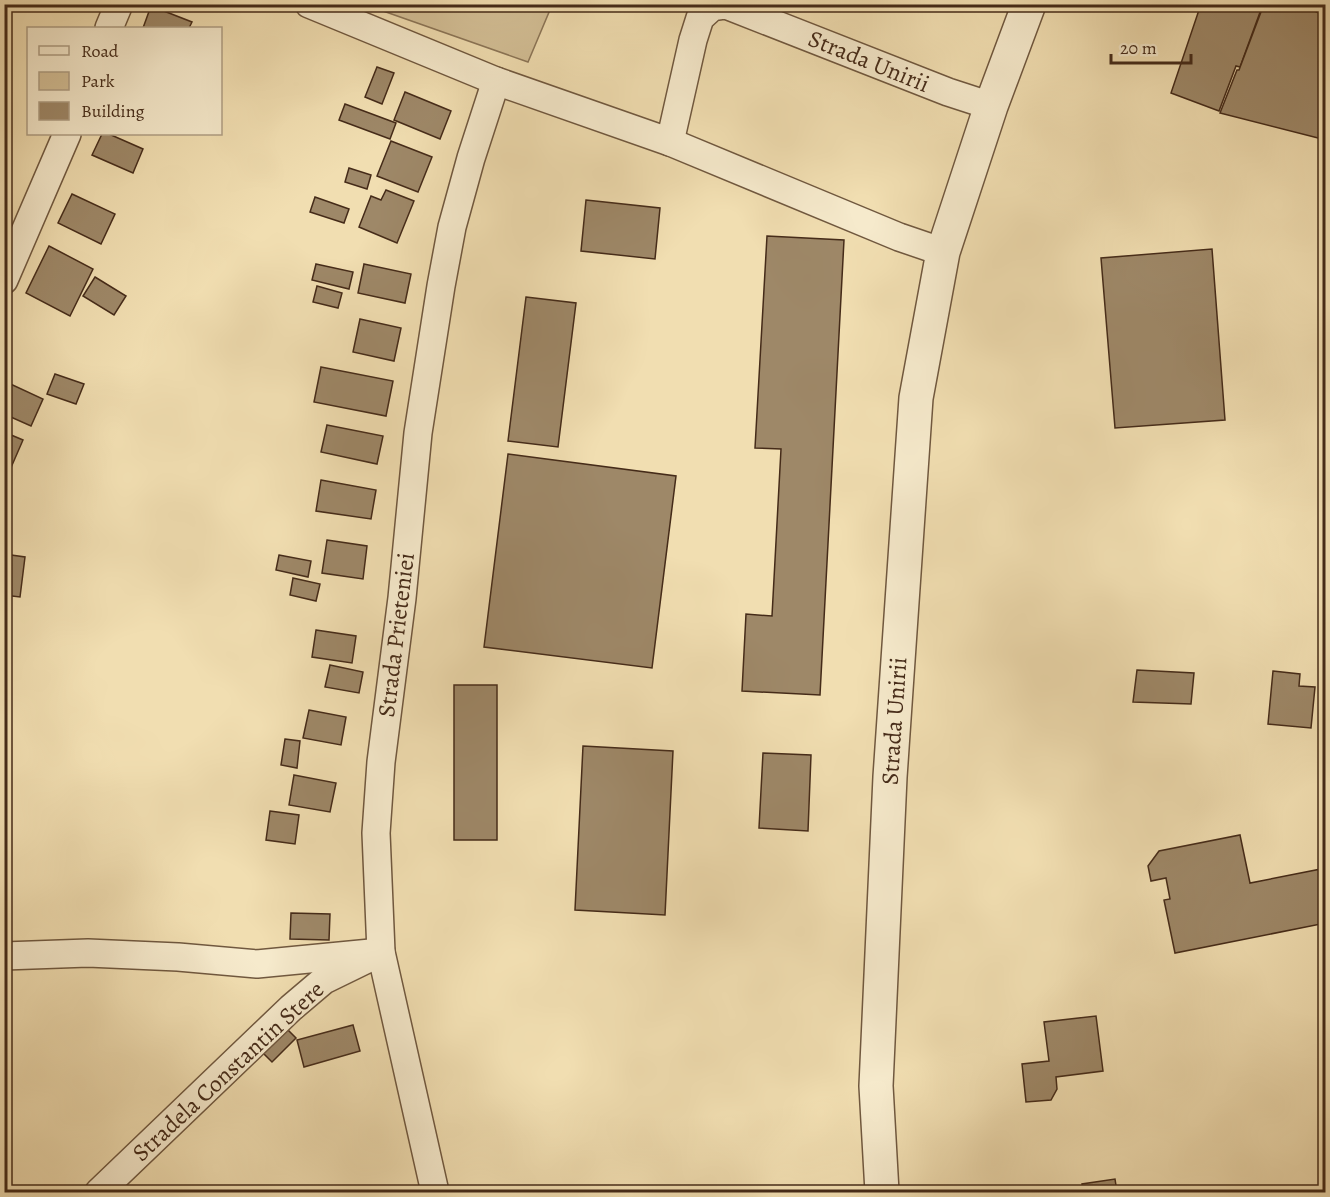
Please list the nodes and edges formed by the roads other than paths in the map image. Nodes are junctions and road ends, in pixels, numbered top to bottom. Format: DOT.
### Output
graph roads {
  1 [pos="119,4"];
  2 [pos="309,4"];
  3 [pos="1029,4"];
  4 [pos="110,27"];
  5 [pos="496,81"];
  6 [pos="991,106"];
  7 [pos="67,135"];
  8 [pos="670,142"];
  9 [pos="944,252"];
  10 [pos="4,280"];
  11 [pos="381,951"];
  12 [pos="4,956"];
  13 [pos="99,1192"];
  14 [pos="435,1192"];
  15 [pos="882,1192"];
  1 -- 4 [label="street"];
  2 -- 5 [label="street"];
  3 -- 6 [label="street, Strada Unirii"];
  5 -- 8 [label="street"];
  5 -- 11 [label="street, Strada Prieteniei"];
  6 -- 8 [label="street, Strada Unirii"];
  6 -- 9 [label="street, Strada Unirii"];
  7 -- 10 [label="street"];
  8 -- 9 [label="street"];
  9 -- 15 [label="street, Strada Unirii"];
  11 -- 12 [label="street, Stradela Constantin Stere"];
  11 -- 13 [label="street, Stradela Constantin Stere"];
  11 -- 14 [label="street, Strada Prieteniei"];
}
